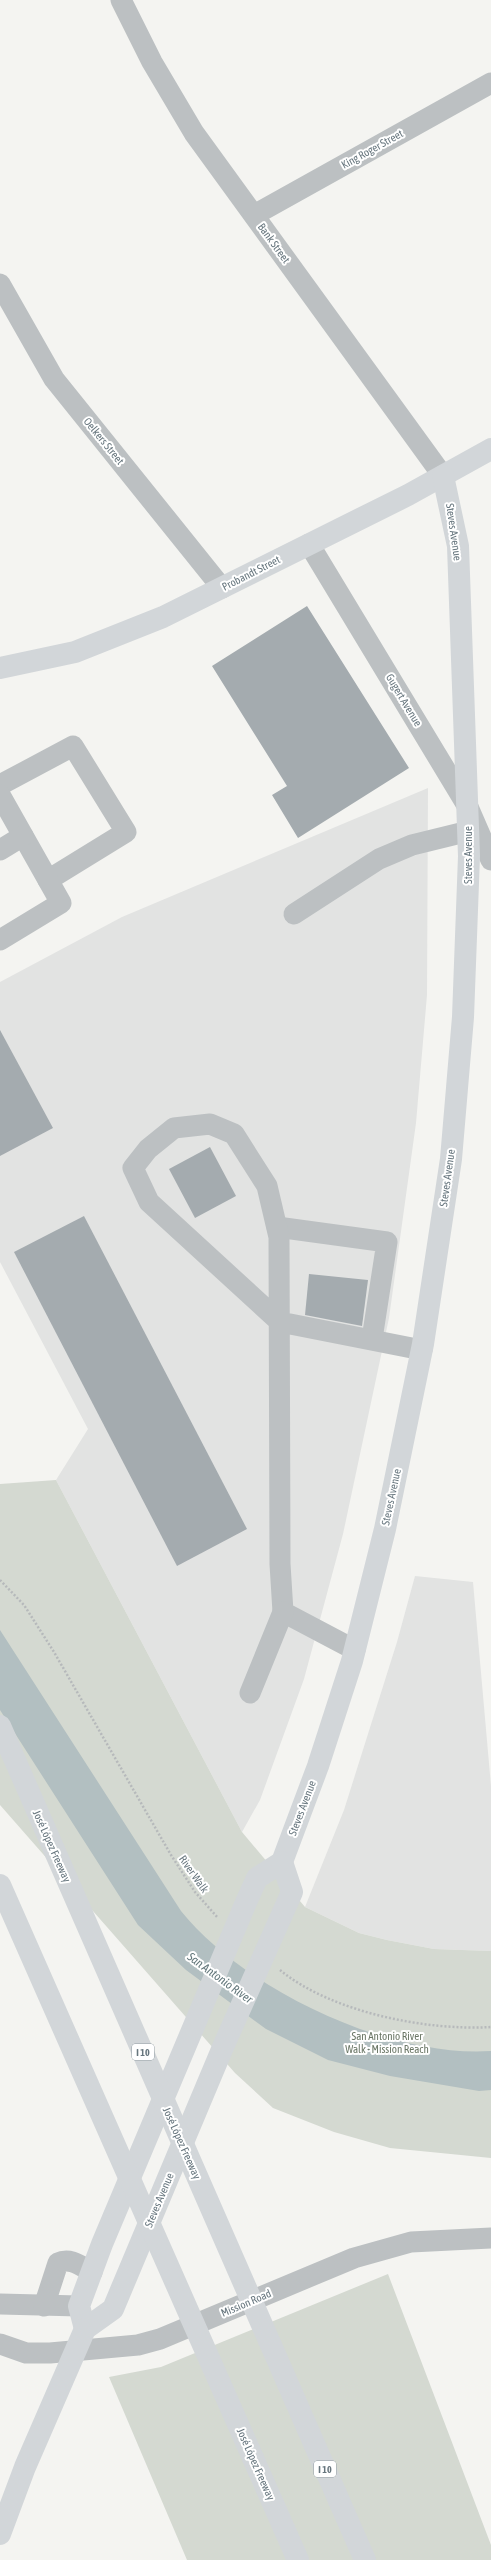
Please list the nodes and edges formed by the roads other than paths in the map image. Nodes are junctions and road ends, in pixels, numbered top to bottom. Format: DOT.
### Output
graph roads {
  1 [pos="121,0"];
  2 [pos="491,83"];
  3 [pos="254,215"];
  4 [pos="0,284"];
  5 [pos="491,449"];
  6 [pos="443,476"];
  7 [pos="309,544"];
  8 [pos="222,588"];
  9 [pos="0,668"];
  10 [pos="0,785"];
  11 [pos="0,795"];
  12 [pos="468,807"];
  13 [pos="469,831"];
  14 [pos="23,836"];
  15 [pos="0,850"];
  16 [pos="491,860"];
  17 [pos="48,880"];
  18 [pos="294,914"];
  19 [pos="0,940"];
  20 [pos="277,1228"];
  21 [pos="280,1322"];
  22 [pos="372,1339"];
  23 [pos="422,1350"];
  24 [pos="283,1612"];
  25 [pos="355,1650"];
  26 [pos="250,1693"];
  27 [pos="0,1726"];
  28 [pos="282,1862"];
  29 [pos="0,1885"];
  30 [pos="491,2238"];
  31 [pos="92,2272"];
  32 [pos="0,2304"];
  33 [pos="44,2306"];
  34 [pos="79,2306"];
  35 [pos="85,2329"];
  36 [pos="0,2344"];
  37 [pos="76,2351"];
  38 [pos="0,2534"];
  39 [pos="298,2560"];
  40 [pos="365,2560"];
  1 -- 3 [label="street, Bank Street"];
  2 -- 3 [label="street, King Roger Street"];
  3 -- 6 [label="street, Bank Street"];
  4 -- 8 [label="street, Oelkers Street"];
  5 -- 6 [label="main road, Probandt Street"];
  6 -- 7 [label="main road, Probandt Street"];
  6 -- 12 [label="main road, Steves Avenue"];
  7 -- 8 [label="main road, Probandt Street"];
  7 -- 12 [label="street, Gugert Avenue"];
  8 -- 9 [label="main road, Probandt Street"];
  10 -- 17 [label="street"];
  11 -- 14 [label="street"];
  12 -- 13 [label="main road, Steves Avenue"];
  12 -- 16 [label="street, Gugert Avenue"];
  13 -- 18 [label="street"];
  13 -- 23 [label="main road, Steves Avenue"];
  14 -- 15 [label="street"];
  14 -- 17 [label="street"];
  17 -- 19 [label="street"];
  20 -- 21 [label="street"];
  20 -- 21 [label="street"];
  20 -- 22 [label="street"];
  21 -- 22 [label="street"];
  21 -- 24 [label="street"];
  22 -- 23 [label="street"];
  23 -- 25 [label="main road, Steves Avenue"];
  24 -- 25 [label="street"];
  24 -- 26 [label="street"];
  25 -- 28 [label="main road, Steves Avenue"];
  27 -- 40 [label="main road, José López Freeway / I 10"];
  28 -- 31 [label="main road"];
  28 -- 35 [label="main road, Steves Avenue"];
  29 -- 39 [label="main road, José López Freeway"];
  30 -- 37 [label="street, Mission Road"];
  31 -- 33 [label="street"];
  31 -- 34 [label="main road"];
  32 -- 33 [label="street"];
  33 -- 34 [label="street"];
  34 -- 35 [label="main road"];
  35 -- 37 [label="main road"];
  36 -- 37 [label="street, Mission Road"];
  37 -- 38 [label="main road"];
}
